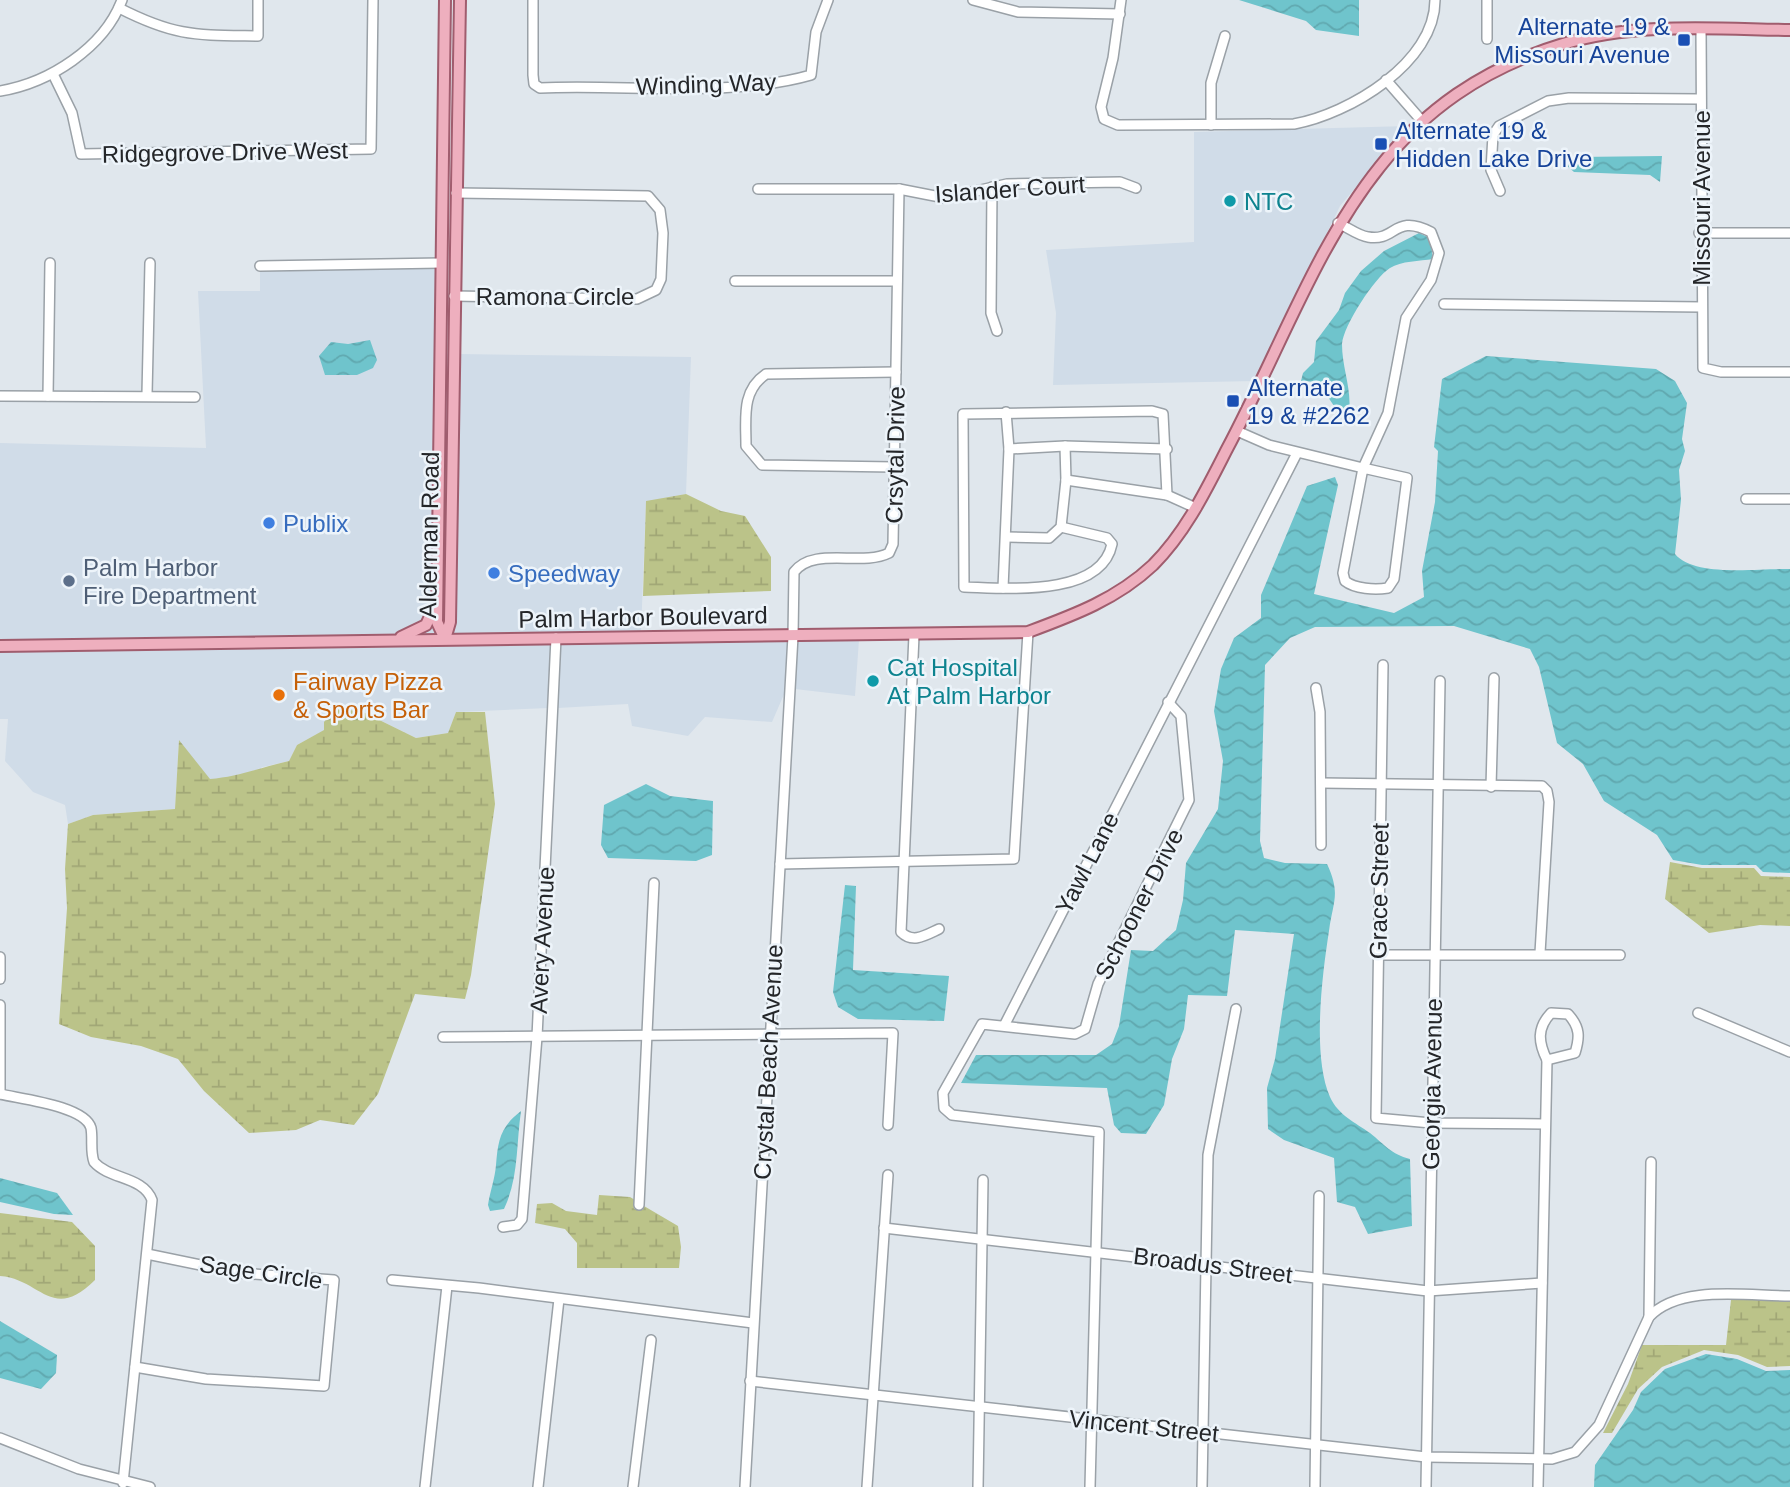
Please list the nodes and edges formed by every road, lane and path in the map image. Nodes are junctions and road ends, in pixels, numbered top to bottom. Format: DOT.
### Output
graph roads {
  1 [pos="258,0"];
  2 [pos="373,0"];
  3 [pos="445,0"];
  4 [pos="460,0"];
  5 [pos="533,0"];
  6 [pos="828,0"];
  7 [pos="973,0"];
  8 [pos="1121,0"];
  9 [pos="1435,0"];
  10 [pos="1487,0"];
  11 [pos="121,4"];
  12 [pos="1120,15"];
  13 [pos="1701,29"];
  14 [pos="1790,30"];
  15 [pos="1225,37"];
  16 [pos="1486,39"];
  17 [pos="53,74"];
  18 [pos="1386,80"];
  19 [pos="0,91"];
  20 [pos="1700,99"];
  21 [pos="1421,120"];
  22 [pos="1210,124"];
  23 [pos="992,187"];
  24 [pos="1136,188"];
  25 [pos="758,189"];
  26 [pos="899,190"];
  27 [pos="1500,191"];
  28 [pos="456,193"];
  29 [pos="1338,223"];
  30 [pos="1699,233"];
  31 [pos="1790,233"];
  32 [pos="50,262"];
  33 [pos="150,263"];
  34 [pos="441,263"];
  35 [pos="260,266"];
  36 [pos="735,281"];
  37 [pos="897,281"];
  38 [pos="454,296"];
  39 [pos="1444,304"];
  40 [pos="1702,307"];
  41 [pos="997,331"];
  42 [pos="896,372"];
  43 [pos="1790,372"];
  44 [pos="147,394"];
  45 [pos="0,396"];
  46 [pos="48,396"];
  47 [pos="195,397"];
  48 [pos="1006,412"];
  49 [pos="1237,431"];
  50 [pos="1065,446"];
  51 [pos="1009,449"];
  52 [pos="1167,449"];
  53 [pos="1297,453"];
  54 [pos="894,467"];
  55 [pos="1363,468"];
  56 [pos="1066,480"];
  57 [pos="1167,495"];
  58 [pos="1746,499"];
  59 [pos="1790,499"];
  60 [pos="1196,508"];
  61 [pos="1061,527"];
  62 [pos="1006,537"];
  63 [pos="1003,588"];
  64 [pos="437,598"];
  65 [pos="1028,632"];
  66 [pos="914,635"];
  67 [pos="793,636"];
  68 [pos="556,638"];
  69 [pos="445,639"];
  70 [pos="388,640"];
  71 [pos="0,646"];
  72 [pos="1383,665"];
  73 [pos="1494,678"];
  74 [pos="1440,681"];
  75 [pos="1316,688"];
  76 [pos="1168,702"];
  77 [pos="1321,783"];
  78 [pos="1381,784"];
  79 [pos="1437,787"];
  80 [pos="1491,787"];
  81 [pos="1321,845"];
  82 [pos="904,863"];
  83 [pos="780,864"];
  84 [pos="654,883"];
  85 [pos="939,929"];
  86 [pos="1540,953"];
  87 [pos="1378,955"];
  88 [pos="1620,955"];
  89 [pos="1434,956"];
  90 [pos="1,957"];
  91 [pos="0,979"];
  92 [pos="0,1005"];
  93 [pos="1236,1009"];
  94 [pos="1698,1013"];
  95 [pos="1005,1024"];
  96 [pos="770,1033"];
  97 [pos="646,1036"];
  98 [pos="443,1037"];
  99 [pos="537,1037"];
  100 [pos="1790,1052"];
  101 [pos="1547,1060"];
  102 [pos="0,1094"];
  103 [pos="1431,1123"];
  104 [pos="1544,1124"];
  105 [pos="888,1125"];
  106 [pos="1651,1162"];
  107 [pos="888,1175"];
  108 [pos="983,1180"];
  109 [pos="1319,1196"];
  110 [pos="639,1205"];
  111 [pos="503,1227"];
  112 [pos="884,1228"];
  113 [pos="982,1238"];
  114 [pos="1095,1251"];
  115 [pos="147,1254"];
  116 [pos="1206,1264"];
  117 [pos="1316,1277"];
  118 [pos="392,1280"];
  119 [pos="1542,1283"];
  120 [pos="447,1286"];
  121 [pos="1428,1291"];
  122 [pos="1790,1296"];
  123 [pos="559,1299"];
  124 [pos="1648,1317"];
  125 [pos="753,1323"];
  126 [pos="651,1340"];
  127 [pos="135,1367"];
  128 [pos="750,1381"];
  129 [pos="872,1395"];
  130 [pos="980,1408"];
  131 [pos="1091,1420"];
  132 [pos="1202,1433"];
  133 [pos="0,1438"];
  134 [pos="1315,1445"];
  135 [pos="1426,1457"];
  136 [pos="1539,1458"];
  137 [pos="124,1483"];
  138 [pos="150,1487"];
  139 [pos="425,1487"];
  140 [pos="538,1487"];
  141 [pos="633,1487"];
  142 [pos="745,1487"];
  143 [pos="867,1487"];
  144 [pos="978,1487"];
  145 [pos="1090,1487"];
  146 [pos="1202,1487"];
  147 [pos="1315,1487"];
  148 [pos="1426,1487"];
  149 [pos="1538,1487"];
  1 -- 11 [label="street"];
  2 -- 17 [label="street, Ridgegrove Drive West"];
  3 -- 34 [label="main road, Alderman Road"];
  4 -- 28 [label="main road, Alderman Road"];
  5 -- 6 [label="street, Winding Way"];
  7 -- 12 [label="street"];
  8 -- 12 [label="street"];
  9 -- 18 [label="street"];
  10 -- 16 [label="street"];
  11 -- 17 [label="street"];
  12 -- 22 [label="street"];
  13 -- 14 [label="main road"];
  13 -- 20 [label="street, Missouri Avenue"];
  13 -- 21 [label="main road"];
  15 -- 22 [label="street"];
  17 -- 19 [label="street"];
  18 -- 21 [label="street"];
  18 -- 22 [label="street"];
  20 -- 27 [label="street"];
  20 -- 30 [label="street, Missouri Avenue"];
  21 -- 29 [label="main road"];
  23 -- 24 [label="street, Islander Court"];
  23 -- 26 [label="street, Islander Court"];
  23 -- 41 [label="street"];
  25 -- 26 [label="street, Islander Court"];
  26 -- 37 [label="street, Crsytal Drive"];
  28 -- 38 [label="main road, Alderman Road"];
  28 -- 38 [label="street, Ramona Circle"];
  29 -- 49 [label="main road"];
  29 -- 55 [label="street"];
  30 -- 31 [label="street"];
  30 -- 40 [label="street, Missouri Avenue"];
  32 -- 46 [label="street"];
  33 -- 44 [label="street"];
  34 -- 35 [label="street"];
  34 -- 64 [label="main road, Alderman Road"];
  36 -- 37 [label="street"];
  37 -- 42 [label="street, Crsytal Drive"];
  38 -- 69 [label="main road, Alderman Road"];
  39 -- 40 [label="street"];
  40 -- 43 [label="street, Missouri Avenue"];
  42 -- 54 [label="street, Crsytal Drive"];
  42 -- 54 [label="street"];
  44 -- 46 [label="street"];
  44 -- 47 [label="street"];
  45 -- 46 [label="street"];
  48 -- 51 [label="street"];
  48 -- 52 [label="street"];
  48 -- 63 [label="street"];
  49 -- 53 [label="street"];
  49 -- 60 [label="main road, Palm Harbor Boulevard"];
  50 -- 51 [label="street"];
  50 -- 52 [label="street"];
  50 -- 56 [label="street"];
  51 -- 62 [label="street"];
  52 -- 57 [label="street"];
  53 -- 55 [label="street"];
  53 -- 76 [label="street, Yawl Lane"];
  54 -- 67 [label="street, Crsytal Drive"];
  55 -- 55 [label="street"];
  56 -- 57 [label="street"];
  56 -- 61 [label="street"];
  57 -- 60 [label="street"];
  58 -- 59 [label="street"];
  60 -- 65 [label="main road, Palm Harbor Boulevard"];
  61 -- 62 [label="street"];
  61 -- 63 [label="street"];
  62 -- 63 [label="street"];
  64 -- 69 [label="main road, Alderman Road"];
  64 -- 70 [label="main road"];
  65 -- 66 [label="main road, Palm Harbor Boulevard"];
  65 -- 82 [label="street"];
  66 -- 67 [label="main road, Palm Harbor Boulevard"];
  66 -- 82 [label="street"];
  67 -- 68 [label="main road, Palm Harbor Boulevard"];
  67 -- 83 [label="street, Crystal Beach Avenue"];
  68 -- 69 [label="main road, Palm Harbor Boulevard"];
  68 -- 99 [label="street, Avery Avenue"];
  69 -- 70 [label="main road, Palm Harbor Boulevard"];
  70 -- 71 [label="main road, Palm Harbor Boulevard"];
  72 -- 78 [label="street, Grace Street"];
  73 -- 80 [label="street"];
  74 -- 79 [label="street, Georgia Avenue"];
  75 -- 77 [label="street"];
  76 -- 95 [label="street, Yawl Lane"];
  76 -- 95 [label="street, Schooner Drive"];
  77 -- 78 [label="street"];
  77 -- 81 [label="street"];
  78 -- 79 [label="street"];
  78 -- 87 [label="street, Grace Street"];
  79 -- 80 [label="street"];
  79 -- 89 [label="street, Georgia Avenue"];
  80 -- 86 [label="street"];
  82 -- 83 [label="street"];
  82 -- 85 [label="street"];
  83 -- 96 [label="street, Crystal Beach Avenue"];
  84 -- 97 [label="street"];
  86 -- 88 [label="street"];
  86 -- 89 [label="street"];
  87 -- 89 [label="street"];
  87 -- 103 [label="street, Grace Street"];
  89 -- 103 [label="street, Georgia Avenue"];
  90 -- 91 [label="street"];
  92 -- 102 [label="street"];
  93 -- 116 [label="street"];
  94 -- 100 [label="street"];
  95 -- 114 [label="street"];
  96 -- 97 [label="street"];
  96 -- 105 [label="street"];
  96 -- 125 [label="street, Crystal Beach Avenue"];
  97 -- 99 [label="street"];
  97 -- 110 [label="street"];
  98 -- 99 [label="street"];
  99 -- 111 [label="street, Avery Avenue"];
  101 -- 101 [label="street"];
  101 -- 104 [label="street"];
  102 -- 115 [label="street"];
  103 -- 104 [label="street"];
  103 -- 121 [label="street, Georgia Avenue"];
  104 -- 119 [label="street"];
  106 -- 124 [label="street"];
  107 -- 112 [label="street"];
  108 -- 113 [label="street"];
  109 -- 117 [label="street"];
  112 -- 113 [label="street, Broadus Street"];
  112 -- 129 [label="street"];
  113 -- 114 [label="street, Broadus Street"];
  113 -- 130 [label="street"];
  114 -- 116 [label="street, Broadus Street"];
  114 -- 131 [label="street"];
  115 -- 127 [label="street"];
  115 -- 127 [label="street, Sage Circle"];
  116 -- 117 [label="street, Broadus Street"];
  116 -- 132 [label="street"];
  117 -- 121 [label="street, Broadus Street"];
  117 -- 134 [label="street"];
  118 -- 120 [label="street"];
  119 -- 121 [label="street, Broadus Street"];
  119 -- 136 [label="street"];
  120 -- 123 [label="street"];
  120 -- 139 [label="street"];
  121 -- 135 [label="street, Georgia Avenue"];
  122 -- 124 [label="street"];
  123 -- 125 [label="street"];
  123 -- 140 [label="street"];
  124 -- 136 [label="street, Vincent Street"];
  125 -- 128 [label="street, Crystal Beach Avenue"];
  126 -- 141 [label="street"];
  127 -- 137 [label="street"];
  128 -- 129 [label="street, Vincent Street"];
  128 -- 142 [label="street, Crystal Beach Avenue"];
  129 -- 130 [label="street, Vincent Street"];
  129 -- 143 [label="street"];
  130 -- 131 [label="street, Vincent Street"];
  130 -- 144 [label="street"];
  131 -- 132 [label="street, Vincent Street"];
  131 -- 145 [label="street"];
  132 -- 134 [label="street, Vincent Street"];
  132 -- 146 [label="street"];
  133 -- 137 [label="street"];
  134 -- 135 [label="street, Vincent Street"];
  134 -- 147 [label="street"];
  135 -- 136 [label="street, Vincent Street"];
  135 -- 148 [label="street, Georgia Avenue"];
  136 -- 149 [label="street"];
  137 -- 138 [label="street"];
}
